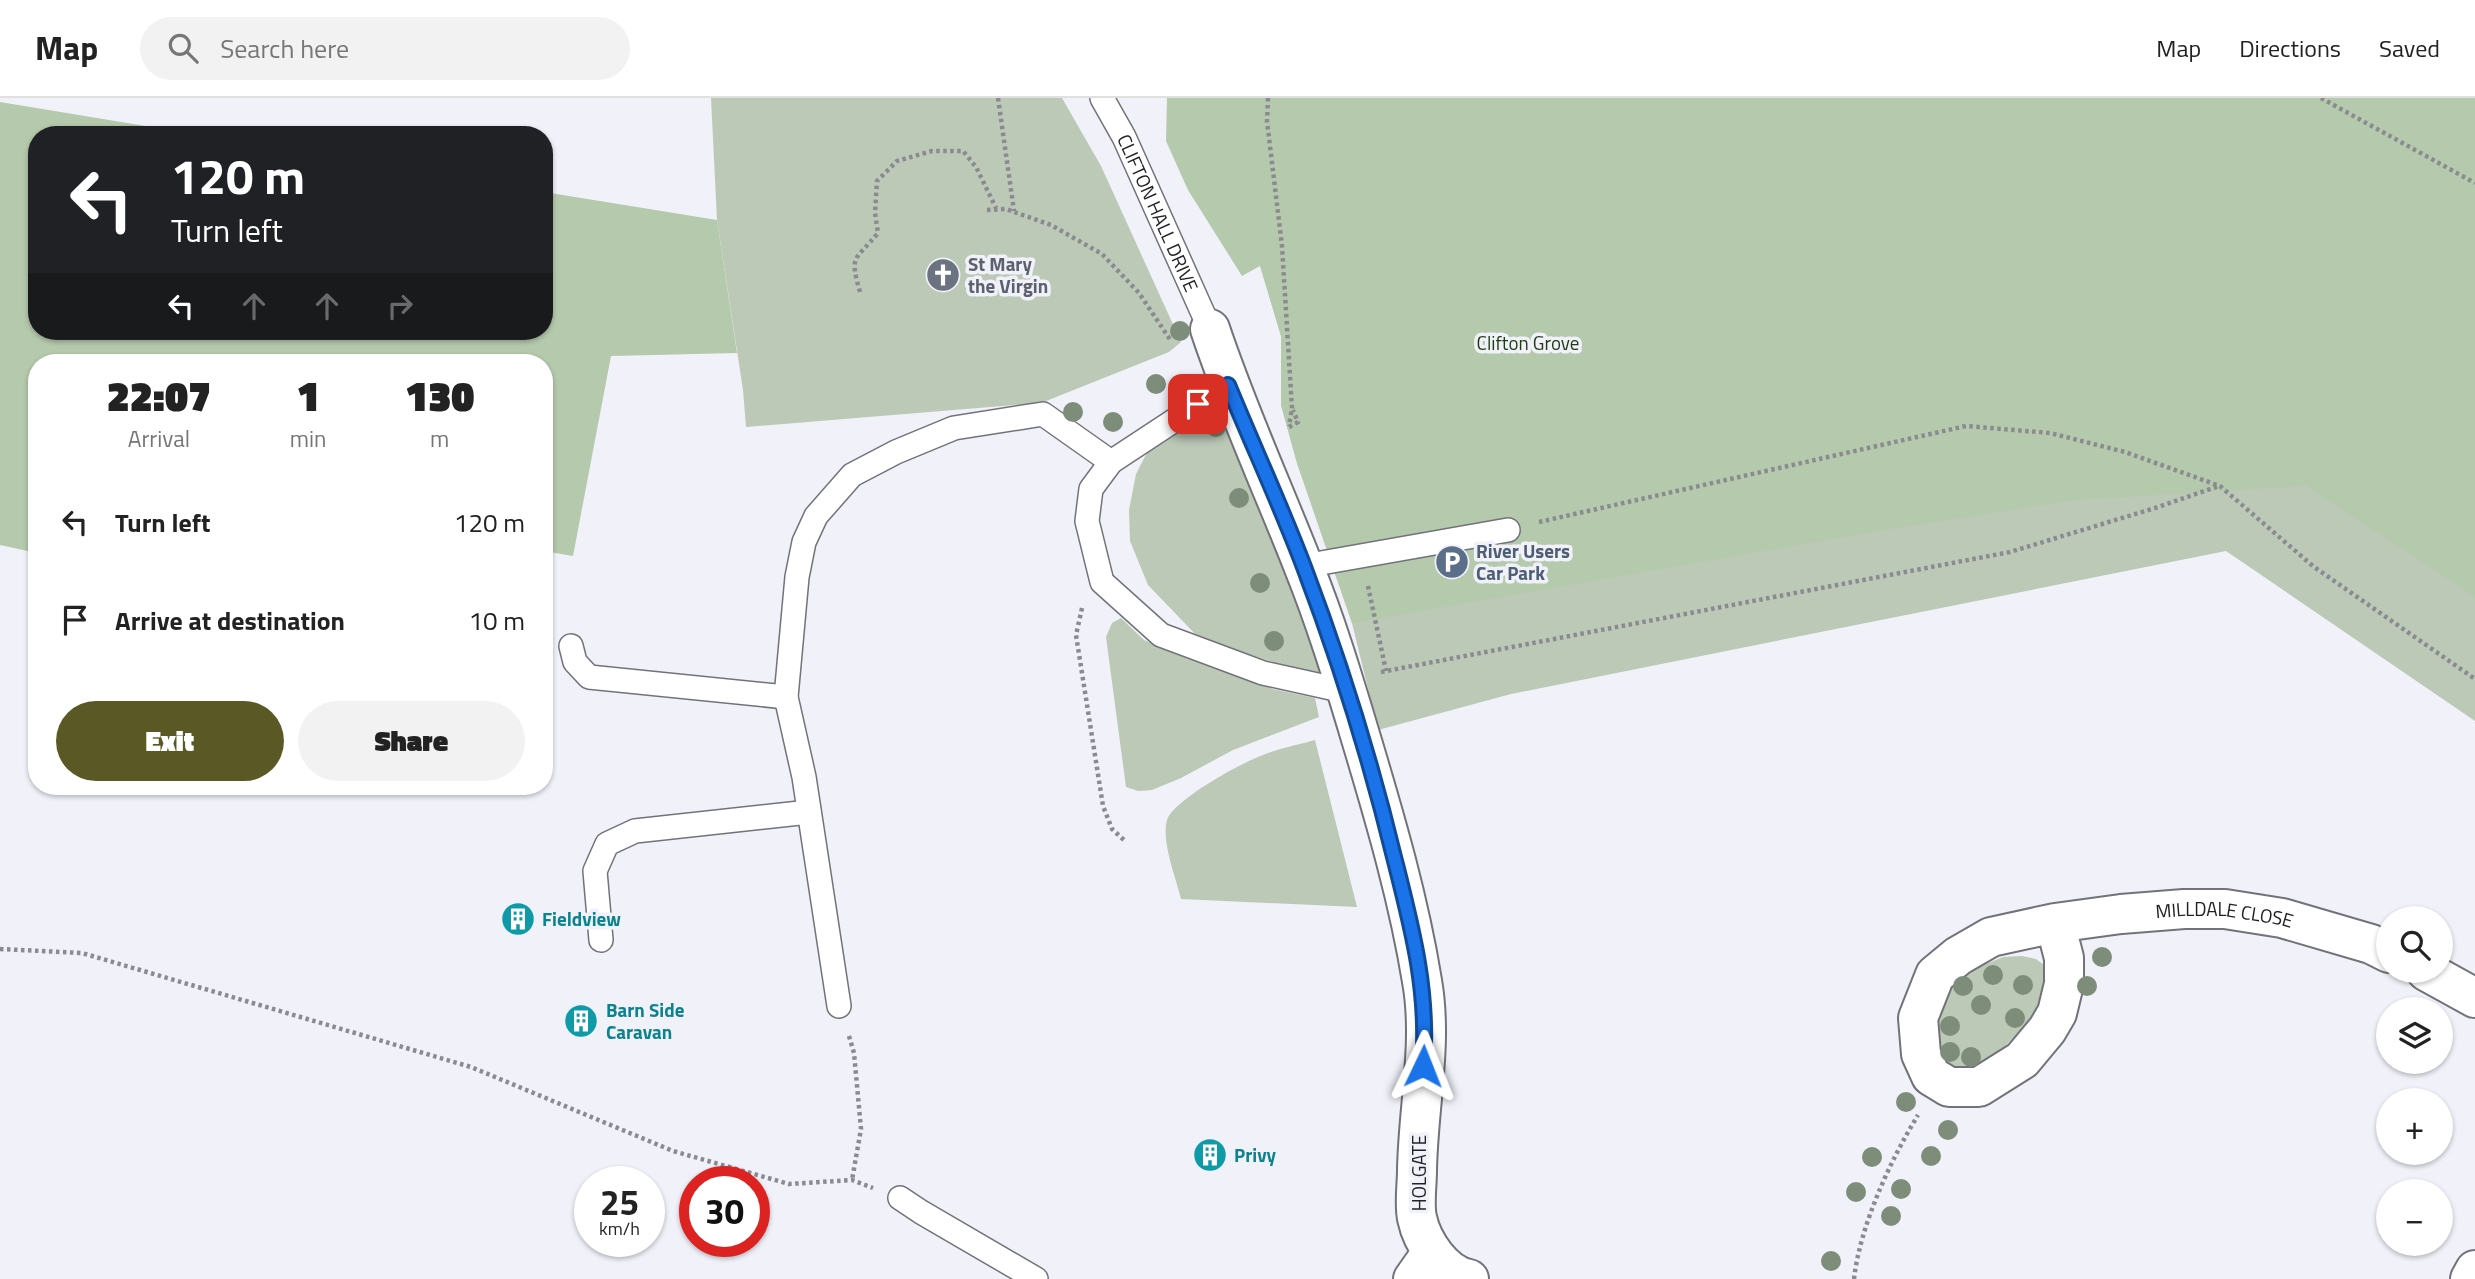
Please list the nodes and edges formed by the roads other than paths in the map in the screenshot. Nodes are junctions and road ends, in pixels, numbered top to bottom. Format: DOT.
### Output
graph roads {
  1 [pos="1102,98"];
  2 [pos="1210,329"];
  3 [pos="1228,385"];
  4 [pos="1111,462"];
  5 [pos="1508,530"];
  6 [pos="1304,566"];
  7 [pos="571,646"];
  8 [pos="1349,692"];
  9 [pos="786,698"];
  10 [pos="809,812"];
  11 [pos="2055,923"];
  12 [pos="601,940"];
  13 [pos="2376,946"];
  14 [pos="2448,983"];
  15 [pos="2475,998"];
  16 [pos="839,1006"];
  17 [pos="900,1198"];
  18 [pos="1422,1266"];
  19 [pos="2475,1270"];
  20 [pos="1036,1279"];
  21 [pos="1469,1279"];
  22 [pos="2470,1279"];
  1 -- 2 [label="lane, CLIFTON HALL DRIVE"];
  2 -- 3 [label="street, HOLGATE"];
  3 -- 4 [label="lane"];
  3 -- 6 [label="street, HOLGATE"];
  4 -- 8 [label="lane"];
  4 -- 9 [label="lane"];
  5 -- 6 [label="lane"];
  6 -- 8 [label="street, HOLGATE"];
  7 -- 9 [label="lane"];
  8 -- 18 [label="street, HOLGATE"];
  9 -- 10 [label="lane"];
  10 -- 12 [label="lane"];
  10 -- 16 [label="lane"];
  11 -- 11 [label="street, MILLDALE CLOSE"];
  11 -- 13 [label="street, MILLDALE CLOSE"];
  14 -- 15 [label="street"];
  17 -- 20 [label="lane"];
  18 -- 21 [label="street"];
  19 -- 22 [label="street"];
}
